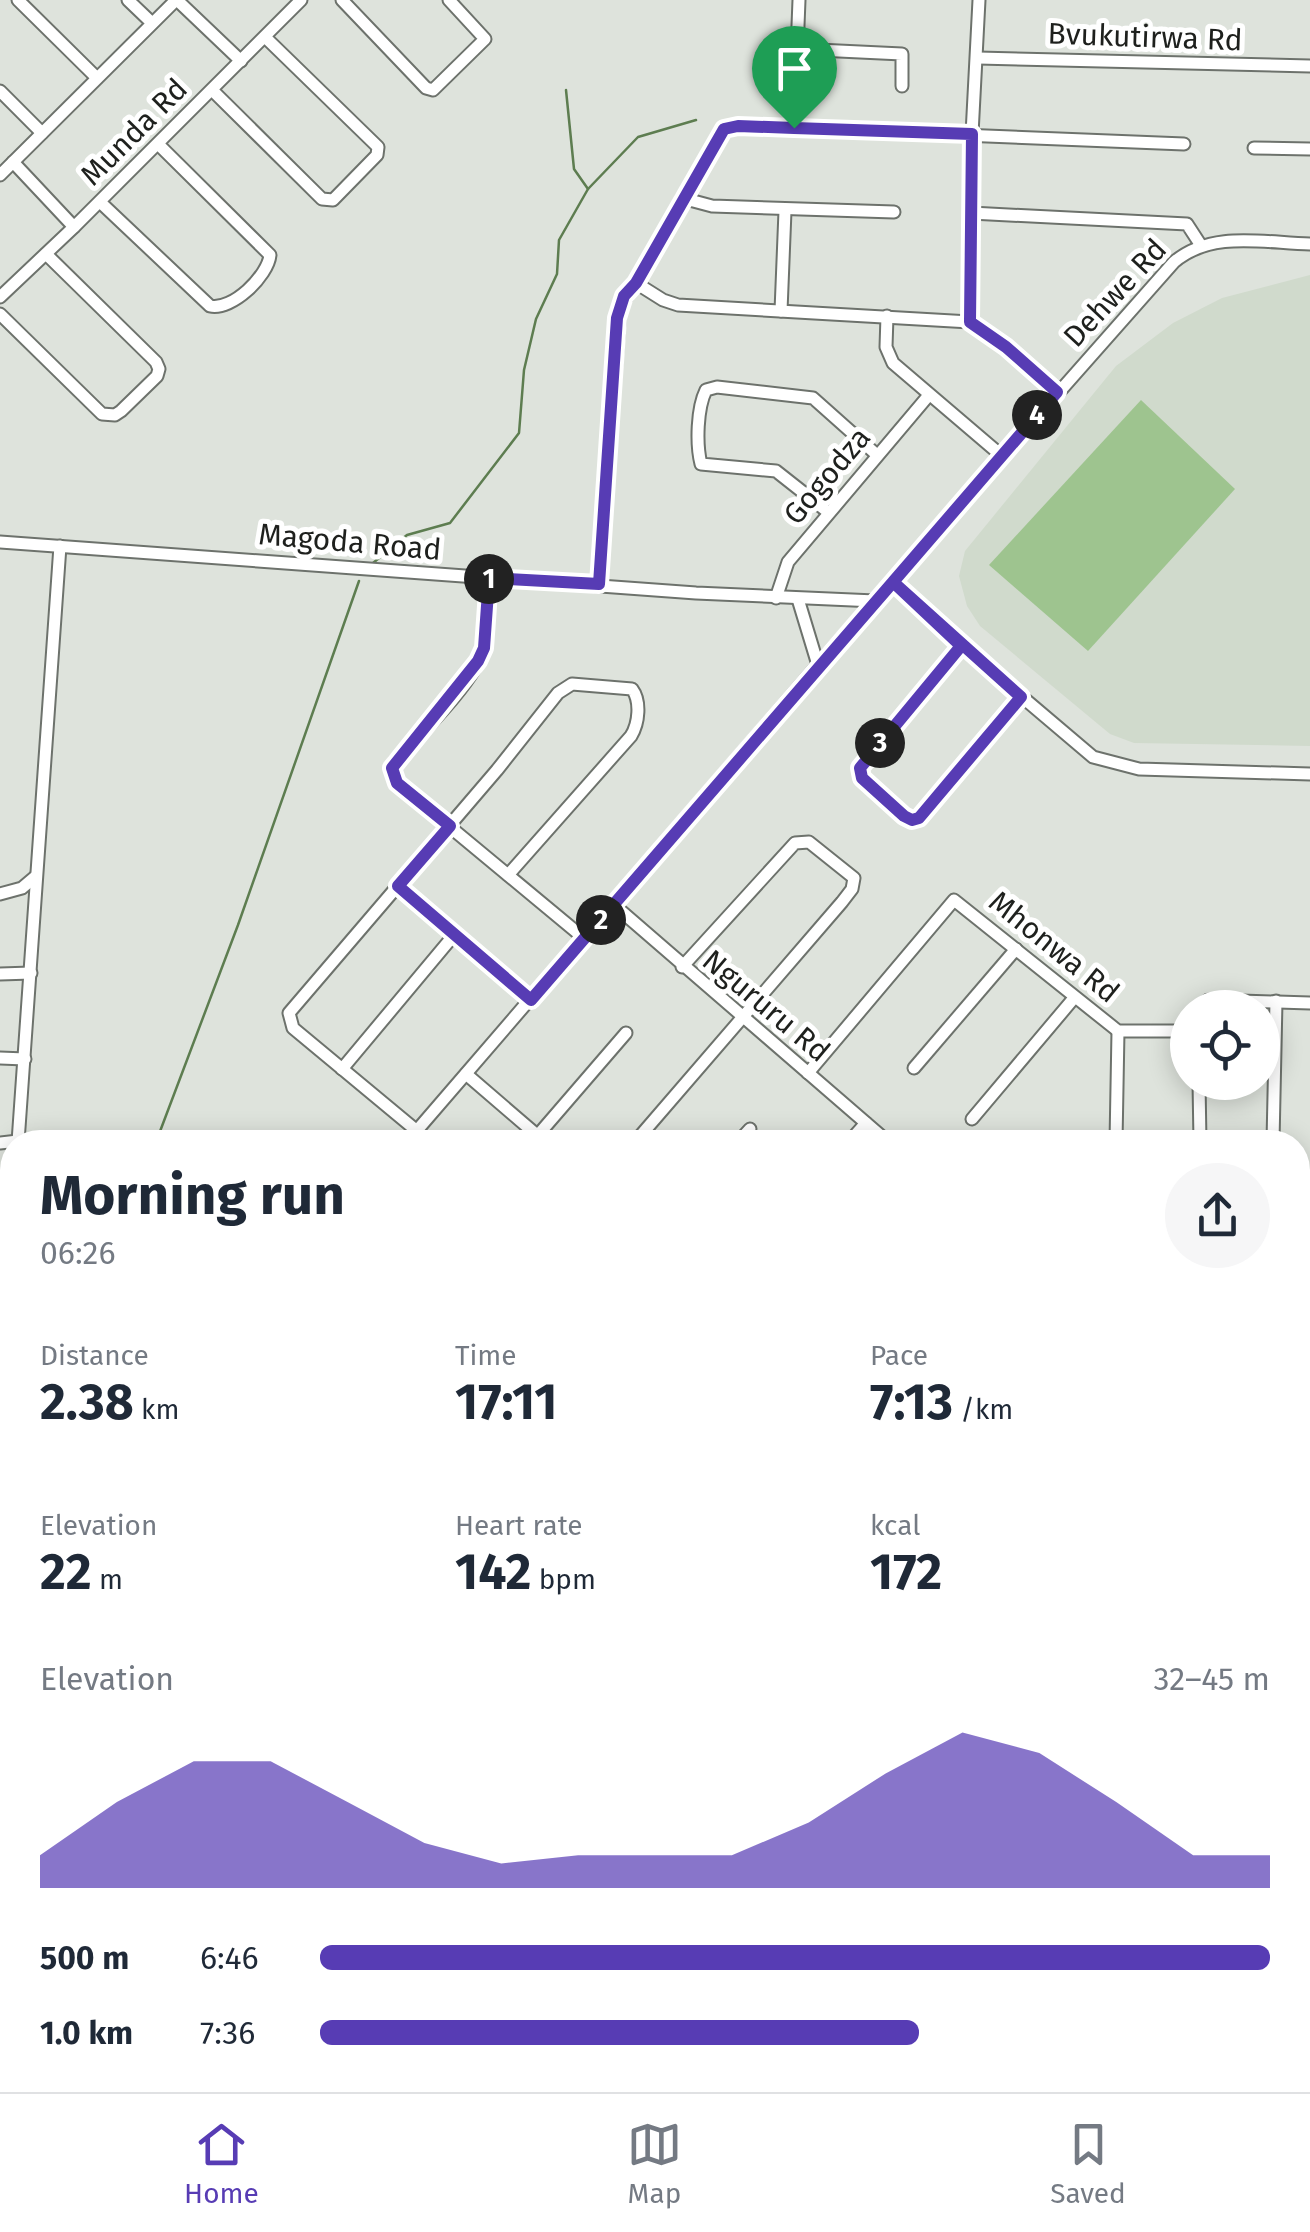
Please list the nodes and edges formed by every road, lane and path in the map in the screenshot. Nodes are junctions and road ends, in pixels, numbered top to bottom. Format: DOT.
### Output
graph roads {
  1 [pos="18,0"];
  2 [pos="128,0"];
  3 [pos="176,0"];
  4 [pos="301,0"];
  5 [pos="342,0"];
  6 [pos="449,0"];
  7 [pos="799,0"];
  8 [pos="979,0"];
  9 [pos="152,23"];
  10 [pos="266,36"];
  11 [pos="798,49"];
  12 [pos="978,58"];
  13 [pos="242,61"];
  14 [pos="1310,66"];
  15 [pos="97,78"];
  16 [pos="902,86"];
  17 [pos="212,90"];
  18 [pos="0,91"];
  19 [pos="794,128"];
  20 [pos="42,133"];
  21 [pos="972,134"];
  22 [pos="158,144"];
  23 [pos="1184,144"];
  24 [pos="1254,148"];
  25 [pos="1310,149"];
  26 [pos="13,162"];
  27 [pos="0,175"];
  28 [pos="682,198"];
  29 [pos="100,202"];
  30 [pos="785,211"];
  31 [pos="894,212"];
  32 [pos="971,213"];
  33 [pos="74,228"];
  34 [pos="1200,244"];
  35 [pos="1310,244"];
  36 [pos="46,254"];
  37 [pos="636,283"];
  38 [pos="0,297"];
  39 [pos="782,310"];
  40 [pos="0,314"];
  41 [pos="887,316"];
  42 [pos="970,322"];
  43 [pos="1057,392"];
  44 [pos="928,395"];
  45 [pos="877,455"];
  46 [pos="1002,456"];
  47 [pos="828,512"];
  48 [pos="0,542"];
  49 [pos="60,546"];
  50 [pos="489,578"];
  51 [pos="893,582"];
  52 [pos="599,584"];
  53 [pos="776,598"];
  54 [pos="798,600"];
  55 [pos="876,600"];
  56 [pos="961,646"];
  57 [pos="818,665"];
  58 [pos="1021,697"];
  59 [pos="1310,774"];
  60 [pos="450,826"];
  61 [pos="508,876"];
  62 [pos="35,877"];
  63 [pos="398,886"];
  64 [pos="0,894"];
  65 [pos="614,905"];
  66 [pos="454,935"];
  67 [pos="584,939"];
  68 [pos="1016,949"];
  69 [pos="682,967"];
  70 [pos="30,973"];
  71 [pos="0,974"];
  72 [pos="1074,998"];
  73 [pos="531,1000"];
  74 [pos="1280,1001"];
  75 [pos="1310,1002"];
  76 [pos="743,1018"];
  77 [pos="1118,1031"];
  78 [pos="1170,1032"];
  79 [pos="626,1033"];
  80 [pos="0,1058"];
  81 [pos="25,1058"];
  82 [pos="914,1068"];
  83 [pos="342,1069"];
  84 [pos="808,1073"];
  85 [pos="466,1074"];
  86 [pos="1199,1100"];
  87 [pos="1275,1100"];
  88 [pos="972,1120"];
  89 [pos="866,1123"];
  90 [pos="19,1130"];
  91 [pos="415,1130"];
  92 [pos="419,1130"];
  93 [pos="527,1130"];
  94 [pos="546,1130"];
  95 [pos="645,1130"];
  96 [pos="860,1130"];
  97 [pos="874,1130"];
  98 [pos="1116,1130"];
  99 [pos="1200,1130"];
  100 [pos="1274,1130"];
  1 -- 15 [label="street"];
  2 -- 9 [label="street"];
  3 -- 9 [label="street"];
  3 -- 13 [label="street"];
  4 -- 10 [label="street, Munda Rd"];
  5 -- 6 [label="street"];
  7 -- 11 [label="street"];
  8 -- 12 [label="street"];
  9 -- 15 [label="street"];
  10 -- 13 [label="street, Munda Rd"];
  10 -- 17 [label="street"];
  11 -- 16 [label="street"];
  11 -- 19 [label="street"];
  12 -- 14 [label="street, Bvukutirwa Rd"];
  12 -- 21 [label="street"];
  13 -- 17 [label="street, Munda Rd"];
  15 -- 20 [label="street"];
  17 -- 22 [label="street, Munda Rd"];
  18 -- 20 [label="street"];
  19 -- 21 [label="street"];
  19 -- 28 [label="street"];
  20 -- 26 [label="street"];
  21 -- 23 [label="street"];
  21 -- 32 [label="street"];
  22 -- 29 [label="street, Munda Rd"];
  22 -- 29 [label="street"];
  24 -- 25 [label="street"];
  26 -- 27 [label="street"];
  26 -- 33 [label="street"];
  28 -- 30 [label="street"];
  28 -- 37 [label="street"];
  29 -- 33 [label="street, Munda Rd"];
  30 -- 31 [label="street"];
  30 -- 39 [label="street"];
  32 -- 34 [label="street"];
  32 -- 42 [label="street"];
  33 -- 36 [label="street, Munda Rd"];
  34 -- 35 [label="street, Dehwe Rd"];
  34 -- 43 [label="street, Dehwe Rd"];
  36 -- 38 [label="street, Munda Rd"];
  36 -- 40 [label="street"];
  37 -- 39 [label="street"];
  37 -- 52 [label="street"];
  39 -- 41 [label="street"];
  41 -- 42 [label="street"];
  41 -- 44 [label="street"];
  42 -- 43 [label="street"];
  43 -- 46 [label="street, Dehwe Rd"];
  44 -- 45 [label="street, Gogodza"];
  44 -- 46 [label="street"];
  45 -- 47 [label="street, Gogodza"];
  45 -- 47 [label="street"];
  46 -- 51 [label="street, Dehwe Rd"];
  47 -- 53 [label="street, Gogodza"];
  48 -- 49 [label="street, Magoda Road"];
  49 -- 50 [label="street, Magoda Road"];
  49 -- 62 [label="street"];
  50 -- 52 [label="street, Magoda Road"];
  50 -- 60 [label="street"];
  51 -- 55 [label="street, Dehwe Rd"];
  51 -- 56 [label="street"];
  52 -- 53 [label="street, Magoda Road"];
  53 -- 54 [label="street, Magoda Road"];
  54 -- 55 [label="street, Magoda Road"];
  54 -- 57 [label="street"];
  55 -- 57 [label="street, Dehwe Rd"];
  56 -- 58 [label="street"];
  56 -- 58 [label="street"];
  57 -- 65 [label="street, Dehwe Rd"];
  58 -- 59 [label="street"];
  60 -- 61 [label="street"];
  60 -- 61 [label="street"];
  60 -- 63 [label="street"];
  61 -- 67 [label="street"];
  62 -- 64 [label="street"];
  62 -- 70 [label="street"];
  63 -- 66 [label="street"];
  63 -- 83 [label="street"];
  65 -- 67 [label="street, Dehwe Rd"];
  65 -- 69 [label="street, Ngururu Rd"];
  66 -- 73 [label="street"];
  66 -- 83 [label="street"];
  67 -- 73 [label="street, Dehwe Rd"];
  68 -- 72 [label="street, Mhonwa Rd"];
  68 -- 82 [label="street"];
  68 -- 84 [label="street, Mhonwa Rd"];
  69 -- 76 [label="street, Ngururu Rd"];
  69 -- 76 [label="street"];
  70 -- 71 [label="street"];
  70 -- 81 [label="street"];
  72 -- 77 [label="street, Mhonwa Rd"];
  72 -- 88 [label="street"];
  73 -- 85 [label="street, Dehwe Rd"];
  74 -- 75 [label="street"];
  76 -- 84 [label="street, Ngururu Rd"];
  76 -- 95 [label="street"];
  77 -- 78 [label="street, Mhonwa Rd"];
  77 -- 98 [label="street"];
  79 -- 94 [label="street"];
  80 -- 81 [label="street"];
  81 -- 90 [label="street"];
  83 -- 91 [label="street"];
  84 -- 89 [label="street, Ngururu Rd"];
  85 -- 92 [label="street, Dehwe Rd"];
  85 -- 93 [label="street"];
  86 -- 99 [label="street"];
  87 -- 100 [label="street"];
  89 -- 96 [label="street"];
  89 -- 97 [label="street, Ngururu Rd"];
}
